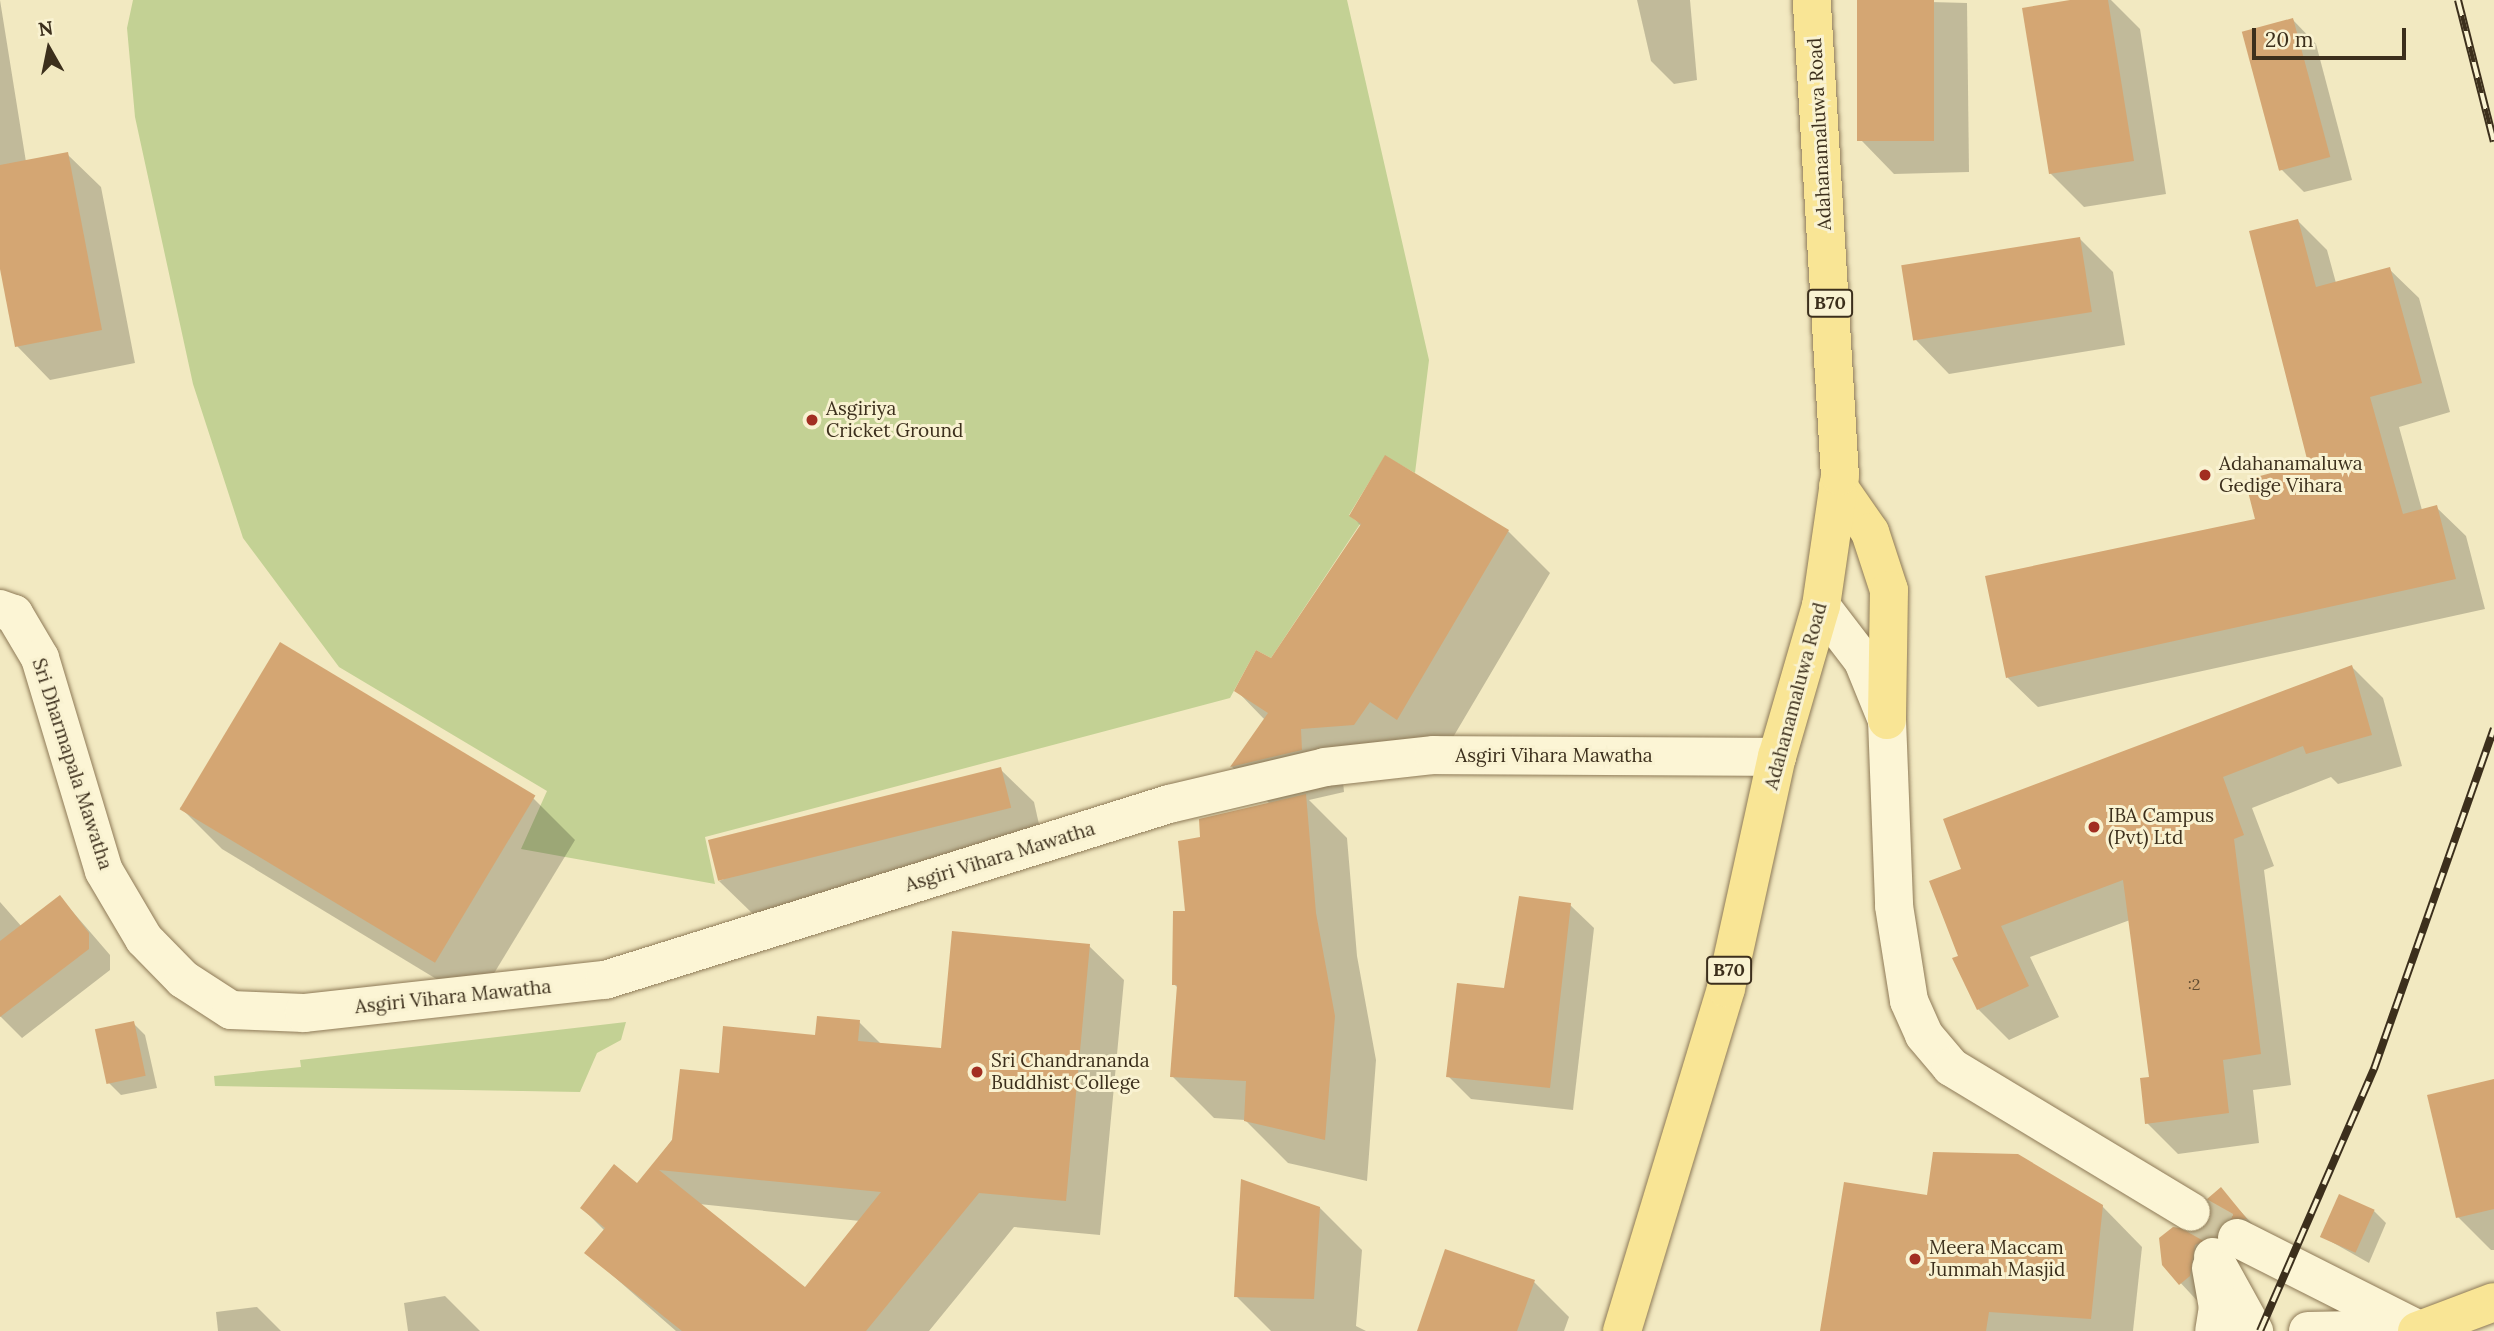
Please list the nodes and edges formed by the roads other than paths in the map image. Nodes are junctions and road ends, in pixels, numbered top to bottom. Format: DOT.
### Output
graph roads {
  1 [pos="1812,0"];
  2 [pos="1838,486"];
  3 [pos="1821,606"];
  4 [pos="0,609"];
  5 [pos="1887,720"];
  6 [pos="1777,757"];
  7 [pos="231,1010"];
  8 [pos="2187,1211"];
  9 [pos="2220,1252"];
  10 [pos="2494,1302"];
  11 [pos="1622,1331"];
  12 [pos="2214,1331"];
  13 [pos="2253,1331"];
  14 [pos="2308,1331"];
  15 [pos="2418,1331"];
  1 -- 2 [label="main road, Adahanamaluwa Road / B70"];
  2 -- 3 [label="main road, Adahanamaluwa Road / B70"];
  2 -- 5 [label="main road"];
  3 -- 5 [label="street"];
  3 -- 6 [label="main road, Adahanamaluwa Road / B70"];
  4 -- 7 [label="street, Sri Dharmapala Mawatha"];
  5 -- 8 [label="street"];
  6 -- 7 [label="street, Asgiri Vihara Mawatha"];
  6 -- 11 [label="main road, Adahanamaluwa Road / B70"];
  9 -- 12 [label="street"];
  9 -- 13 [label="street"];
  9 -- 15 [label="street"];
  10 -- 15 [label="main road"];
  14 -- 15 [label="street"];
}
